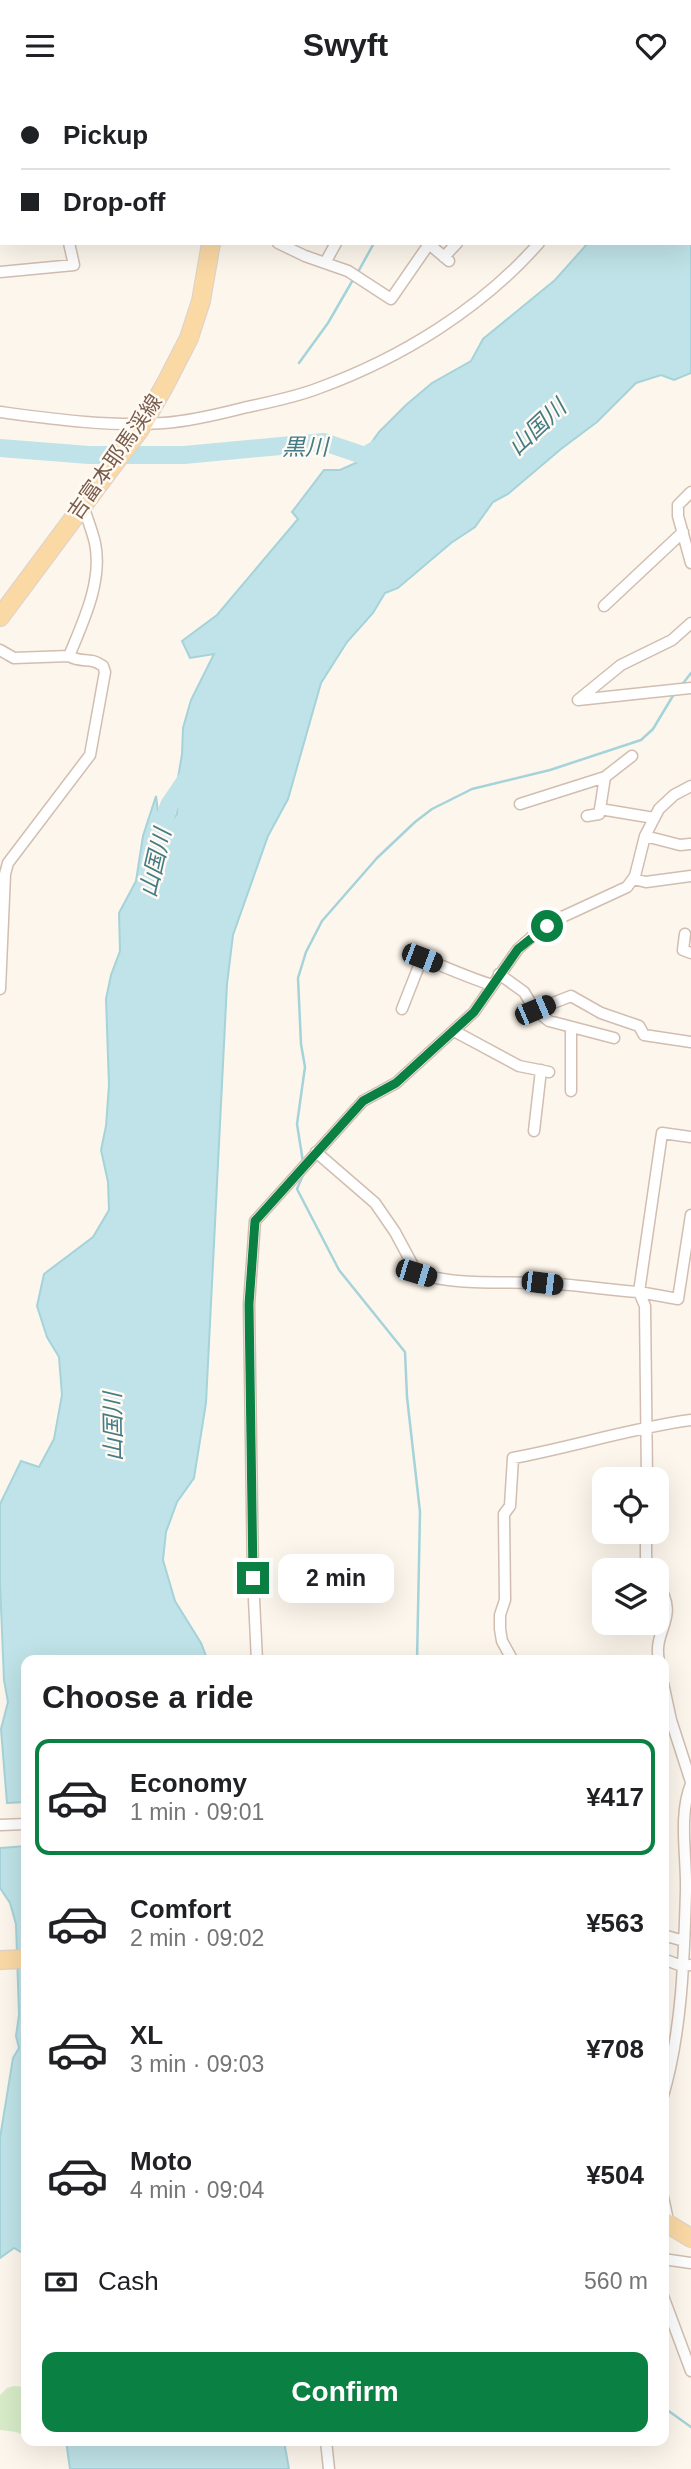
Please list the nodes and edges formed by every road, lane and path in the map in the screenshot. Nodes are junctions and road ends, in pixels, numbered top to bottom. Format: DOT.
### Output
graph roads {
  1 [pos="69,245"];
  2 [pos="211,245"];
  3 [pos="335,245"];
  4 [pos="428,245"];
  5 [pos="430,245"];
  6 [pos="456,245"];
  7 [pos="536,245"];
  8 [pos="292,246"];
  9 [pos="325,263"];
  10 [pos="0,272"];
  11 [pos="0,412"];
  12 [pos="141,426"];
  13 [pos="691,492"];
  14 [pos="83,506"];
  15 [pos="683,533"];
  16 [pos="691,563"];
  17 [pos="604,606"];
  18 [pos="0,617"];
  19 [pos="691,623"];
  20 [pos="0,650"];
  21 [pos="69,656"];
  22 [pos="691,688"];
  23 [pos="632,756"];
  24 [pos="605,777"];
  25 [pos="691,786"];
  26 [pos="520,804"];
  27 [pos="600,809"];
  28 [pos="587,816"];
  29 [pos="654,818"];
  30 [pos="645,836"];
  31 [pos="690,844"];
  32 [pos="691,876"];
  33 [pos="633,879"];
  34 [pos="685,933"];
  35 [pos="691,953"];
  36 [pos="499,974"];
  37 [pos="492,985"];
  38 [pos="0,989"];
  39 [pos="402,1009"];
  40 [pos="535,1010"];
  41 [pos="571,1027"];
  42 [pos="454,1031"];
  43 [pos="614,1038"];
  44 [pos="691,1042"];
  45 [pos="571,1091"];
  46 [pos="534,1131"];
  47 [pos="691,1137"];
  48 [pos="316,1152"];
  49 [pos="691,1215"];
  50 [pos="690,1234"];
  51 [pos="639,1292"];
  52 [pos="691,1420"];
  53 [pos="648,1426"];
  54 [pos="647,1467"];
  55 [pos="662,1635"];
  56 [pos="257,1655"];
  57 [pos="510,1655"];
  58 [pos="658,1655"];
  59 [pos="669,1711"];
  60 [pos="691,1783"];
  61 [pos="21,1824"];
  62 [pos="0,1825"];
  63 [pos="669,1937"];
  64 [pos="684,1941"];
  65 [pos="21,1959"];
  66 [pos="0,1960"];
  67 [pos="669,1960"];
  68 [pos="687,1965"];
  69 [pos="669,2066"];
  70 [pos="669,2225"];
  71 [pos="691,2238"];
  72 [pos="669,2260"];
  73 [pos="691,2263"];
  74 [pos="669,2312"];
  75 [pos="691,2371"];
  76 [pos="327,2446"];
  77 [pos="330,2469"];
  1 -- 10 [label="street"];
  2 -- 12 [label="main road, 吉富本耶馬渓線"];
  3 -- 9 [label="street"];
  4 -- 9 [label="street"];
  5 -- 6 [label="street"];
  7 -- 12 [label="street"];
  8 -- 9 [label="street"];
  11 -- 12 [label="street"];
  12 -- 14 [label="main road, 吉富本耶馬渓線"];
  13 -- 15 [label="street"];
  14 -- 18 [label="main road, 吉富本耶馬渓線"];
  14 -- 21 [label="street"];
  15 -- 16 [label="street"];
  15 -- 17 [label="street"];
  19 -- 22 [label="street"];
  20 -- 21 [label="street"];
  21 -- 38 [label="street"];
  23 -- 24 [label="street"];
  24 -- 26 [label="street"];
  24 -- 27 [label="street"];
  25 -- 29 [label="street"];
  27 -- 28 [label="street"];
  27 -- 29 [label="street"];
  29 -- 30 [label="street"];
  30 -- 31 [label="street"];
  30 -- 33 [label="street"];
  32 -- 33 [label="street"];
  33 -- 36 [label="street"];
  34 -- 35 [label="street"];
  36 -- 37 [label="street"];
  36 -- 40 [label="street"];
  37 -- 39 [label="street"];
  37 -- 42 [label="street"];
  40 -- 41 [label="street"];
  40 -- 44 [label="street"];
  41 -- 43 [label="street"];
  41 -- 45 [label="street"];
  42 -- 46 [label="street"];
  42 -- 48 [label="street"];
  47 -- 51 [label="street"];
  48 -- 51 [label="street"];
  48 -- 56 [label="street"];
  49 -- 50 [label="street"];
  50 -- 51 [label="street"];
  51 -- 53 [label="street"];
  52 -- 53 [label="street"];
  53 -- 54 [label="street"];
  53 -- 57 [label="street"];
  55 -- 58 [label="street"];
  59 -- 60 [label="street"];
  60 -- 64 [label="street"];
  61 -- 62 [label="street"];
  63 -- 64 [label="street"];
  64 -- 68 [label="street"];
  65 -- 66 [label="main road"];
  67 -- 68 [label="street"];
  68 -- 69 [label="street"];
  70 -- 71 [label="main road"];
  72 -- 73 [label="street"];
  74 -- 75 [label="street"];
  76 -- 77 [label="street"];
}
